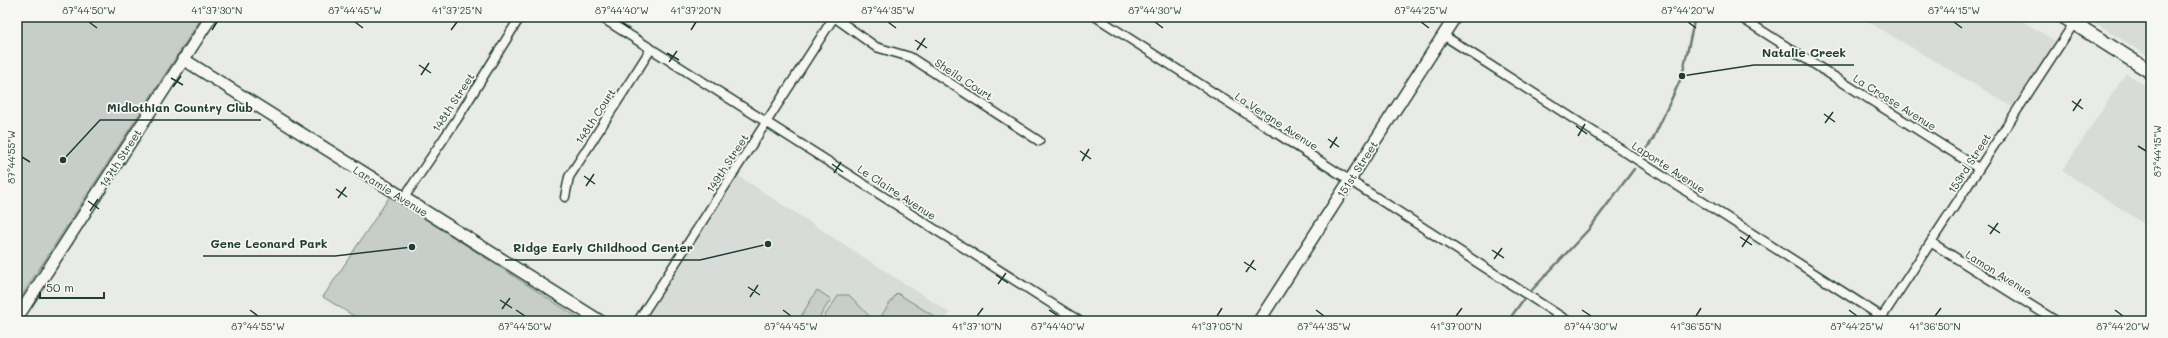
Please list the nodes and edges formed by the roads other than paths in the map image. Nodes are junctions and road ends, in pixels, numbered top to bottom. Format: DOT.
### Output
graph roads {
  1 [pos="211,17"];
  2 [pos="520,17"];
  3 [pos="601,17"];
  4 [pos="834,17"];
  5 [pos="1096,17"];
  6 [pos="1455,17"];
  7 [pos="1740,17"];
  8 [pos="2072,19"];
  9 [pos="1444,35"];
  10 [pos="651,49"];
  11 [pos="183,60"];
  12 [pos="2151,72"];
  13 [pos="766,122"];
  14 [pos="1038,141"];
  15 [pos="1978,168"];
  16 [pos="1349,181"];
  17 [pos="565,197"];
  18 [pos="403,198"];
  19 [pos="1932,243"];
  20 [pos="17,318"];
  21 [pos="1881,319"];
  22 [pos="600,321"];
  23 [pos="638,321"];
  24 [pos="1079,321"];
  25 [pos="1259,321"];
  26 [pos="1568,321"];
  27 [pos="2056,321"];
  1 -- 11 [label="street, 147th Street"];
  2 -- 18 [label="street, 148th Street"];
  3 -- 10 [label="street, Le Claire Avenue"];
  4 -- 13 [label="street, 149th Street"];
  4 -- 14 [label="street, Sheila Court"];
  5 -- 16 [label="street, La Vergne Avenue"];
  6 -- 9 [label="street, 151st Street"];
  7 -- 15 [label="street, La Crosse Avenue"];
  8 -- 12 [label="main road"];
  8 -- 15 [label="street, 153rd Street"];
  9 -- 16 [label="street, 151st Street"];
  9 -- 21 [label="street, Laporte Avenue"];
  10 -- 13 [label="street, Le Claire Avenue"];
  10 -- 17 [label="street, 148th Court"];
  11 -- 18 [label="street, Laramie Avenue"];
  11 -- 20 [label="street, 147th Street"];
  13 -- 23 [label="street, 149th Street"];
  13 -- 24 [label="street, Le Claire Avenue"];
  15 -- 19 [label="street, 153rd Street"];
  16 -- 25 [label="street, 151st Street"];
  16 -- 26 [label="street, La Vergne Avenue"];
  18 -- 22 [label="street, Laramie Avenue"];
  19 -- 21 [label="street, 153rd Street"];
  19 -- 27 [label="street, Lamon Avenue"];
}
